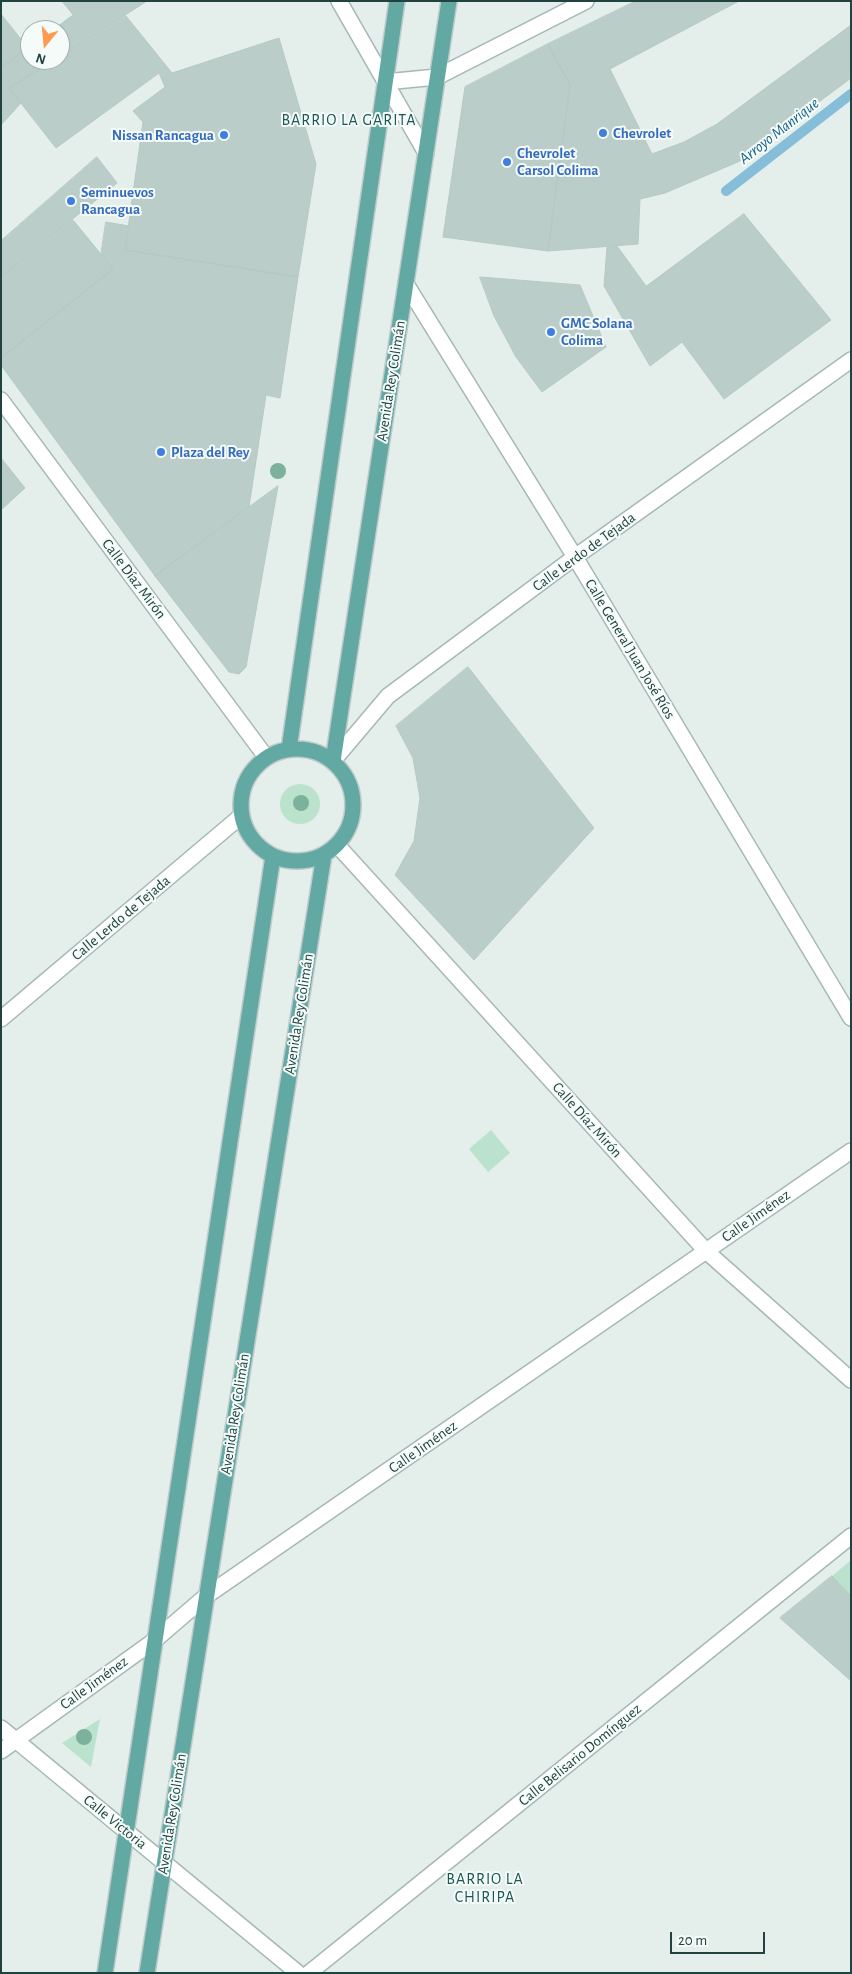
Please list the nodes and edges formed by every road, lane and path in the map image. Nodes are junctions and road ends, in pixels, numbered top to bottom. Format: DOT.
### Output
graph roads {
  1 [pos="339,1"];
  2 [pos="397,1"];
  3 [pos="449,1"];
  4 [pos="586,1"];
  5 [pos="438,77"];
  6 [pos="385,82"];
  7 [pos="426,153"];
  8 [pos="406,284"];
  9 [pos="851,360"];
  10 [pos="1,400"];
  11 [pos="575,557"];
  12 [pos="289,749"];
  13 [pos="266,757"];
  14 [pos="333,761"];
  15 [pos="241,816"];
  16 [pos="338,846"];
  17 [pos="324,855"];
  18 [pos="273,856"];
  19 [pos="851,1018"];
  20 [pos="1,1019"];
  21 [pos="851,1150"];
  22 [pos="706,1251"];
  23 [pos="851,1380"];
  24 [pos="851,1536"];
  25 [pos="206,1596"];
  26 [pos="155,1640"];
  27 [pos="1,1728"];
  28 [pos="16,1740"];
  29 [pos="1,1752"];
  30 [pos="126,1832"];
  31 [pos="164,1862"];
  32 [pos="105,1973"];
  33 [pos="147,1973"];
  34 [pos="298,1973"];
  35 [pos="309,1973"];
  1 -- 6 [label="street"];
  2 -- 6 [label="main road"];
  3 -- 5 [label="main road, Avenida Rey Colimán"];
  4 -- 5 [label="street"];
  5 -- 6 [label="street"];
  5 -- 7 [label="main road, Avenida Rey Colimán"];
  6 -- 7 [label="street"];
  6 -- 12 [label="main road"];
  7 -- 8 [label="main road, Avenida Rey Colimán"];
  8 -- 11 [label="street, Calle General Juan José Ríos"];
  8 -- 14 [label="main road, Avenida Rey Colimán"];
  9 -- 11 [label="street, Calle Lerdo de Tejada"];
  10 -- 13 [label="street, Calle Díaz Mirón"];
  11 -- 14 [label="street, Calle Lerdo de Tejada"];
  11 -- 19 [label="street, Calle General Juan José Ríos"];
  12 -- 13 [label="main road"];
  12 -- 14 [label="main road"];
  13 -- 15 [label="main road"];
  14 -- 16 [label="main road"];
  15 -- 18 [label="main road"];
  15 -- 20 [label="street, Calle Lerdo de Tejada"];
  16 -- 17 [label="main road"];
  16 -- 22 [label="street, Calle Díaz Mirón"];
  17 -- 18 [label="main road"];
  17 -- 25 [label="main road, Avenida Rey Colimán"];
  18 -- 26 [label="main road"];
  21 -- 22 [label="street, Calle Jiménez"];
  22 -- 23 [label="street, Calle Díaz Mirón"];
  22 -- 25 [label="street, Calle Jiménez"];
  24 -- 35 [label="street, Calle Belisario Domínguez"];
  25 -- 26 [label="street, Calle Jiménez"];
  25 -- 31 [label="main road, Avenida Rey Colimán"];
  26 -- 28 [label="street, Calle Jiménez"];
  26 -- 30 [label="main road"];
  27 -- 28 [label="street, Calle Victoria"];
  28 -- 29 [label="street, Calle Jiménez"];
  28 -- 30 [label="street, Calle Victoria"];
  30 -- 31 [label="street, Calle Victoria"];
  30 -- 32 [label="main road"];
  31 -- 33 [label="main road, Avenida Rey Colimán"];
  31 -- 34 [label="street, Calle Victoria"];
}
